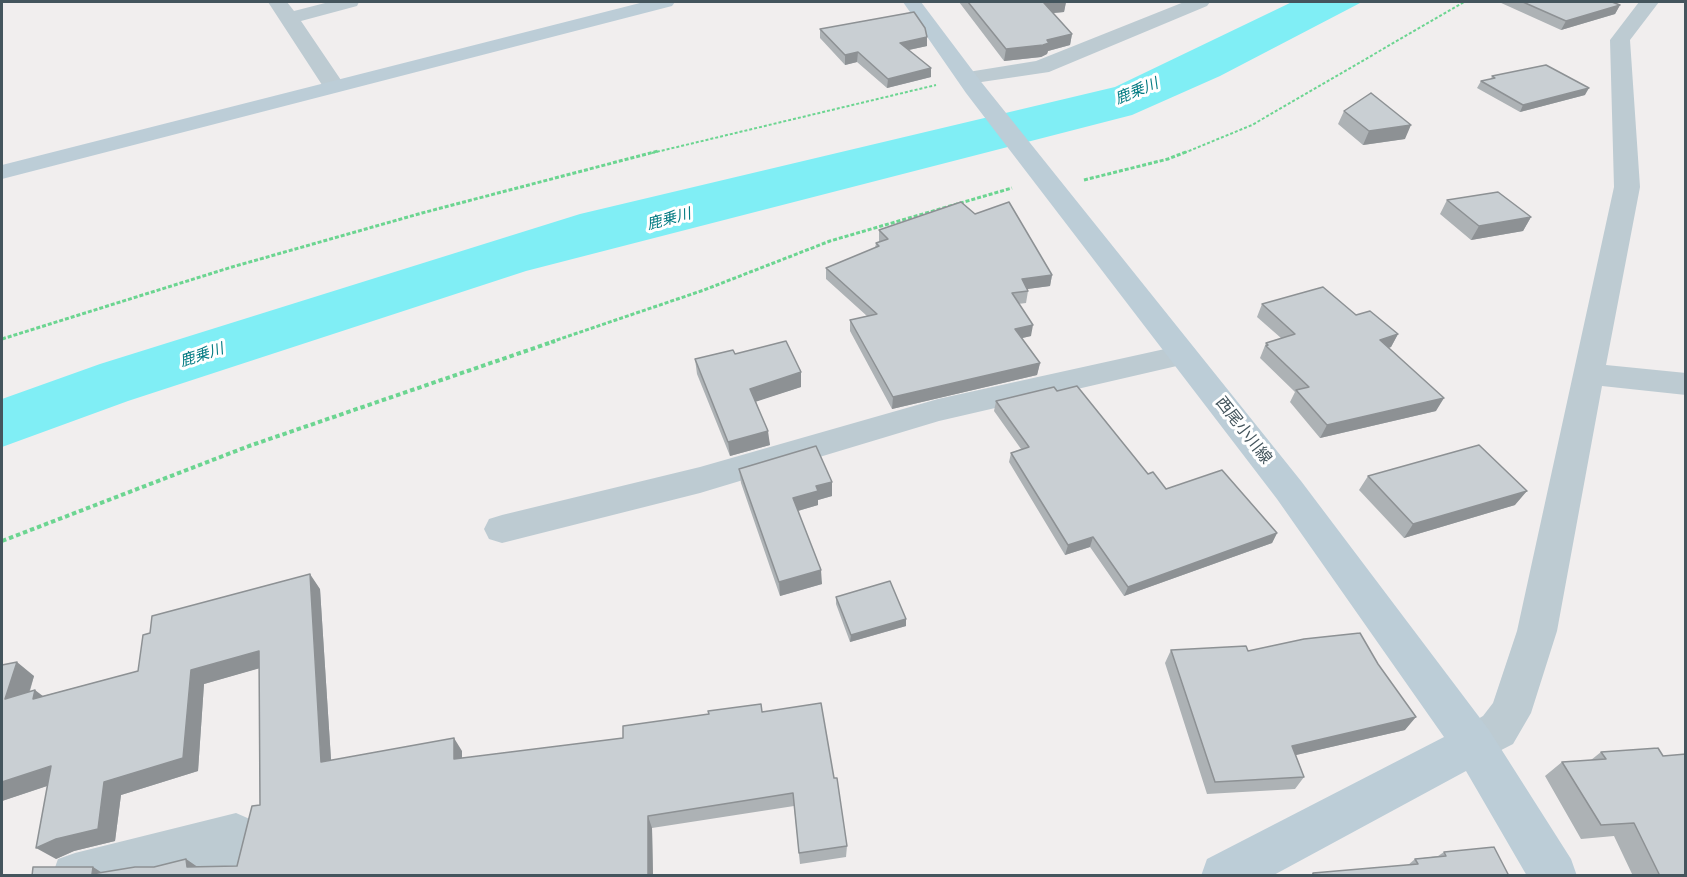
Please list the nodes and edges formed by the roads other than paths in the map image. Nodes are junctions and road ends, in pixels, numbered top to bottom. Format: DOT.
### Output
graph roads {
  1 [pos="350,2"];
  2 [pos="665,2"];
  3 [pos="912,2"];
  4 [pos="1200,2"];
  5 [pos="1649,2"];
  6 [pos="284,10"];
  7 [pos="971,83"];
  8 [pos="334,86"];
  9 [pos="2,172"];
  10 [pos="1183,355"];
  11 [pos="1587,374"];
  12 [pos="1686,384"];
  13 [pos="502,529"];
  14 [pos="1474,744"];
  15 [pos="75,876"];
  16 [pos="226,876"];
  17 [pos="1224,876"];
  18 [pos="1554,876"];
  1 -- 6 [label="street"];
  2 -- 8 [label="main road"];
  3 -- 7 [label="main road, 西尾小川線"];
  4 -- 7 [label="street"];
  5 -- 11 [label="street"];
  6 -- 8 [label="street"];
  7 -- 10 [label="main road, 西尾小川線"];
  8 -- 9 [label="main road"];
  10 -- 13 [label="street"];
  10 -- 14 [label="main road, 西尾小川線"];
  11 -- 12 [label="street"];
  11 -- 14 [label="street"];
  14 -- 17 [label="main road"];
  14 -- 18 [label="main road, 西尾小川線"];
  15 -- 16 [label="street"];
}
